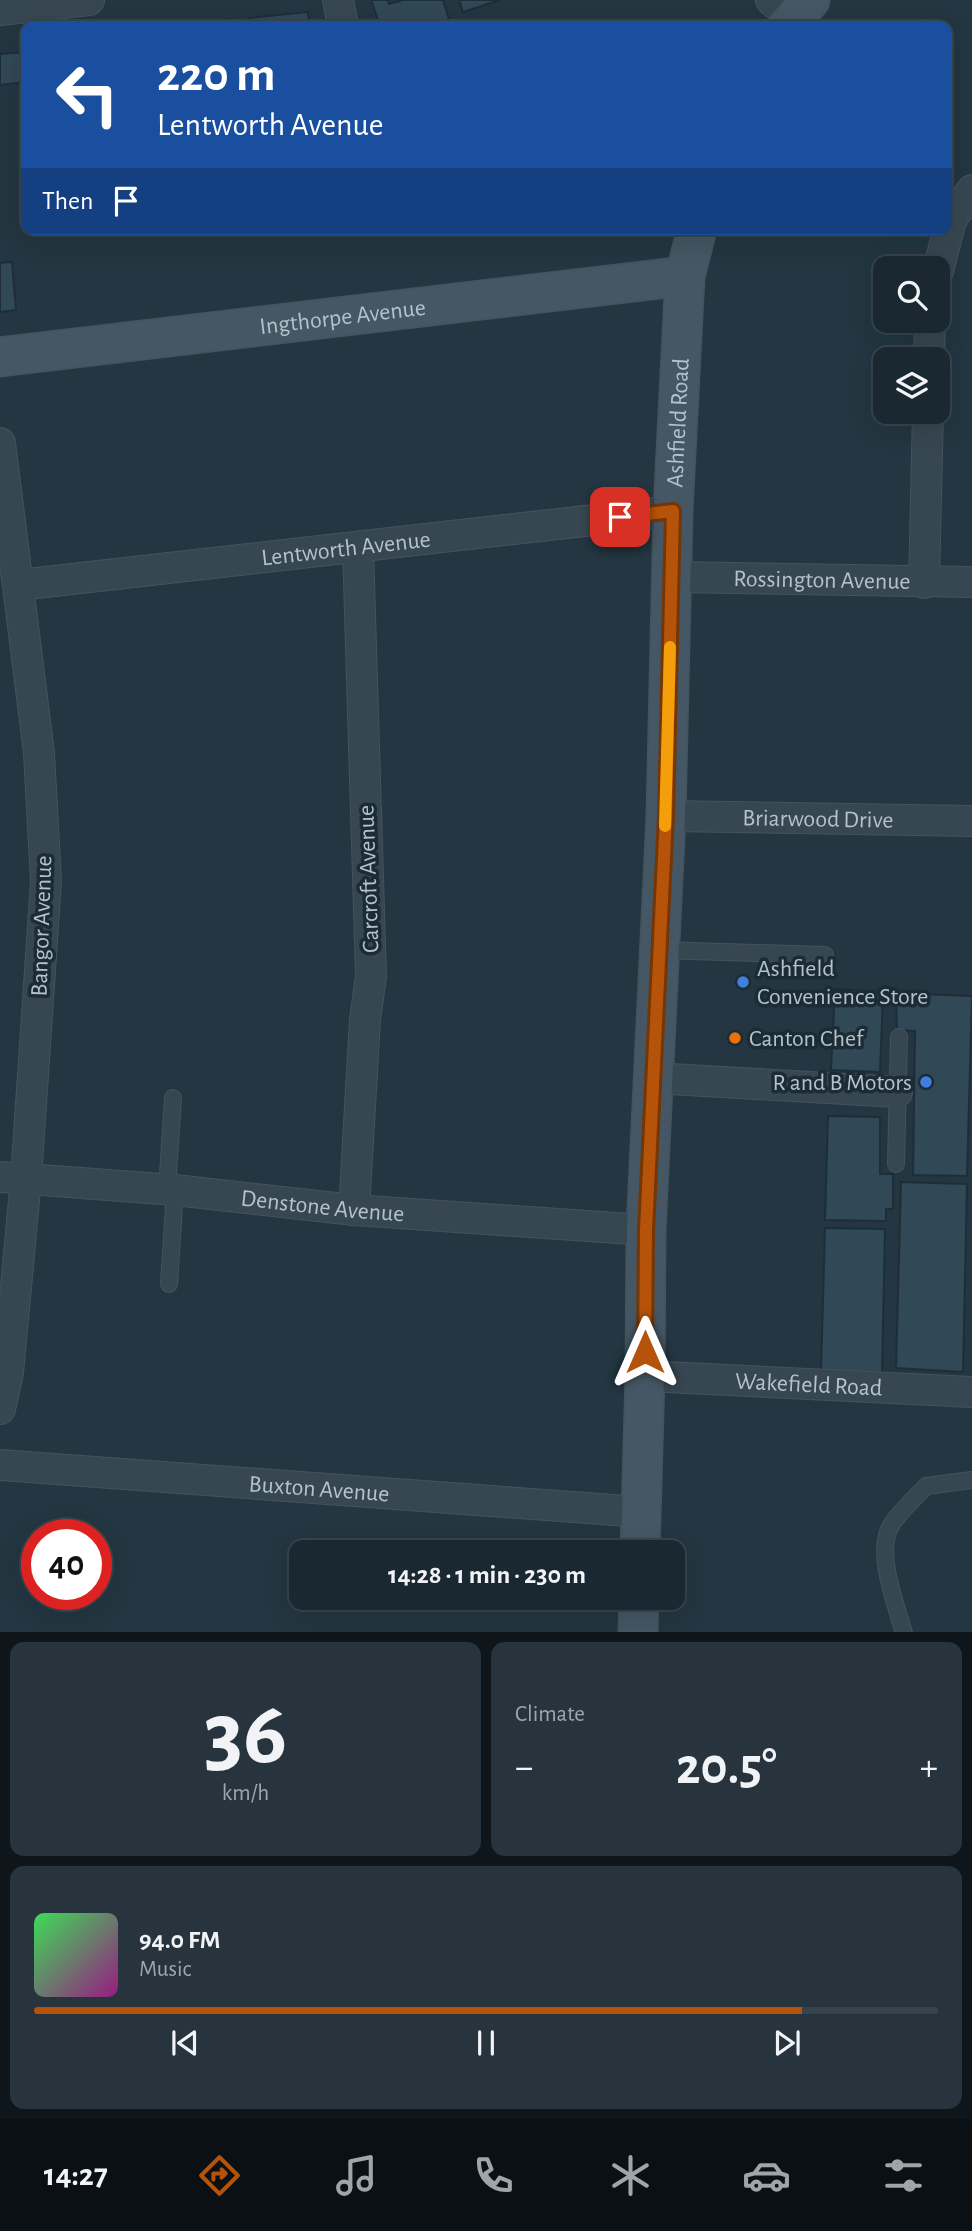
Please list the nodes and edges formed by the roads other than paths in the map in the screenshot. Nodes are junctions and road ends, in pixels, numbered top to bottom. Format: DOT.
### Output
graph roads {
  1 [pos="89,0"];
  2 [pos="338,0"];
  3 [pos="0,10"];
  4 [pos="35,11"];
  5 [pos="343,21"];
  6 [pos="972,190"];
  7 [pos="952,219"];
  8 [pos="695,235"];
  9 [pos="947,235"];
  10 [pos="942,256"];
  11 [pos="685,276"];
  12 [pos="0,357"];
  13 [pos="928,424"];
  14 [pos="0,443"];
  15 [pos="673,511"];
  16 [pos="358,548"];
  17 [pos="672,577"];
  18 [pos="972,582"];
  19 [pos="924,583"];
  20 [pos="19,585"];
  21 [pos="14,655"];
  22 [pos="666,816"];
  23 [pos="972,821"];
  24 [pos="659,950"];
  25 [pos="825,954"];
  26 [pos="899,1037"];
  27 [pos="652,1078"];
  28 [pos="897,1092"];
  29 [pos="173,1098"];
  30 [pos="896,1164"];
  31 [pos="13,1178"];
  32 [pos="171,1190"];
  33 [pos="354,1210"];
  34 [pos="646,1230"];
  35 [pos="169,1284"];
  36 [pos="645,1376"];
  37 [pos="972,1392"];
  38 [pos="0,1409"];
  39 [pos="0,1465"];
  40 [pos="972,1480"];
  41 [pos="640,1512"];
  42 [pos="640,1540"];
  43 [pos="639,1610"];
  44 [pos="638,1632"];
  45 [pos="904,1632"];
  1 -- 4 [label="street"];
  2 -- 5 [label="street"];
  3 -- 4 [label="street"];
  6 -- 7 [label="street"];
  8 -- 11 [label="street, Ashfield Road"];
  9 -- 10 [label="street"];
  11 -- 12 [label="street, Ingthorpe Avenue"];
  11 -- 15 [label="street, Ashfield Road"];
  13 -- 19 [label="street"];
  14 -- 20 [label="street, Bangor Avenue"];
  15 -- 16 [label="street, Lentworth Avenue"];
  15 -- 17 [label="street, Ashfield Road"];
  16 -- 20 [label="street, Lentworth Avenue"];
  16 -- 33 [label="street, Carcroft Avenue"];
  17 -- 19 [label="street, Rossington Avenue"];
  17 -- 22 [label="street, Ashfield Road"];
  18 -- 19 [label="street, Rossington Avenue"];
  20 -- 21 [label="street, Bangor Avenue"];
  21 -- 31 [label="street, Bangor Avenue"];
  22 -- 23 [label="street, Briarwood Drive"];
  22 -- 24 [label="street, Ashfield Road"];
  24 -- 25 [label="lane"];
  24 -- 27 [label="street, Ashfield Road"];
  26 -- 28 [label="lane"];
  27 -- 28 [label="street"];
  27 -- 34 [label="street, Ashfield Road"];
  28 -- 30 [label="lane"];
  29 -- 32 [label="lane"];
  31 -- 32 [label="street, Denstone Avenue"];
  31 -- 38 [label="street, Bangor Avenue"];
  32 -- 33 [label="street, Denstone Avenue"];
  32 -- 35 [label="lane"];
  33 -- 34 [label="street, Denstone Avenue"];
  34 -- 36 [label="street, Ashfield Road"];
  36 -- 37 [label="street, Wakefield Road"];
  36 -- 41 [label="street, Ashfield Road"];
  39 -- 41 [label="street, Buxton Avenue"];
  40 -- 45 [label="lane"];
  41 -- 42 [label="street, Ashfield Road"];
  43 -- 44 [label="street"];
}
